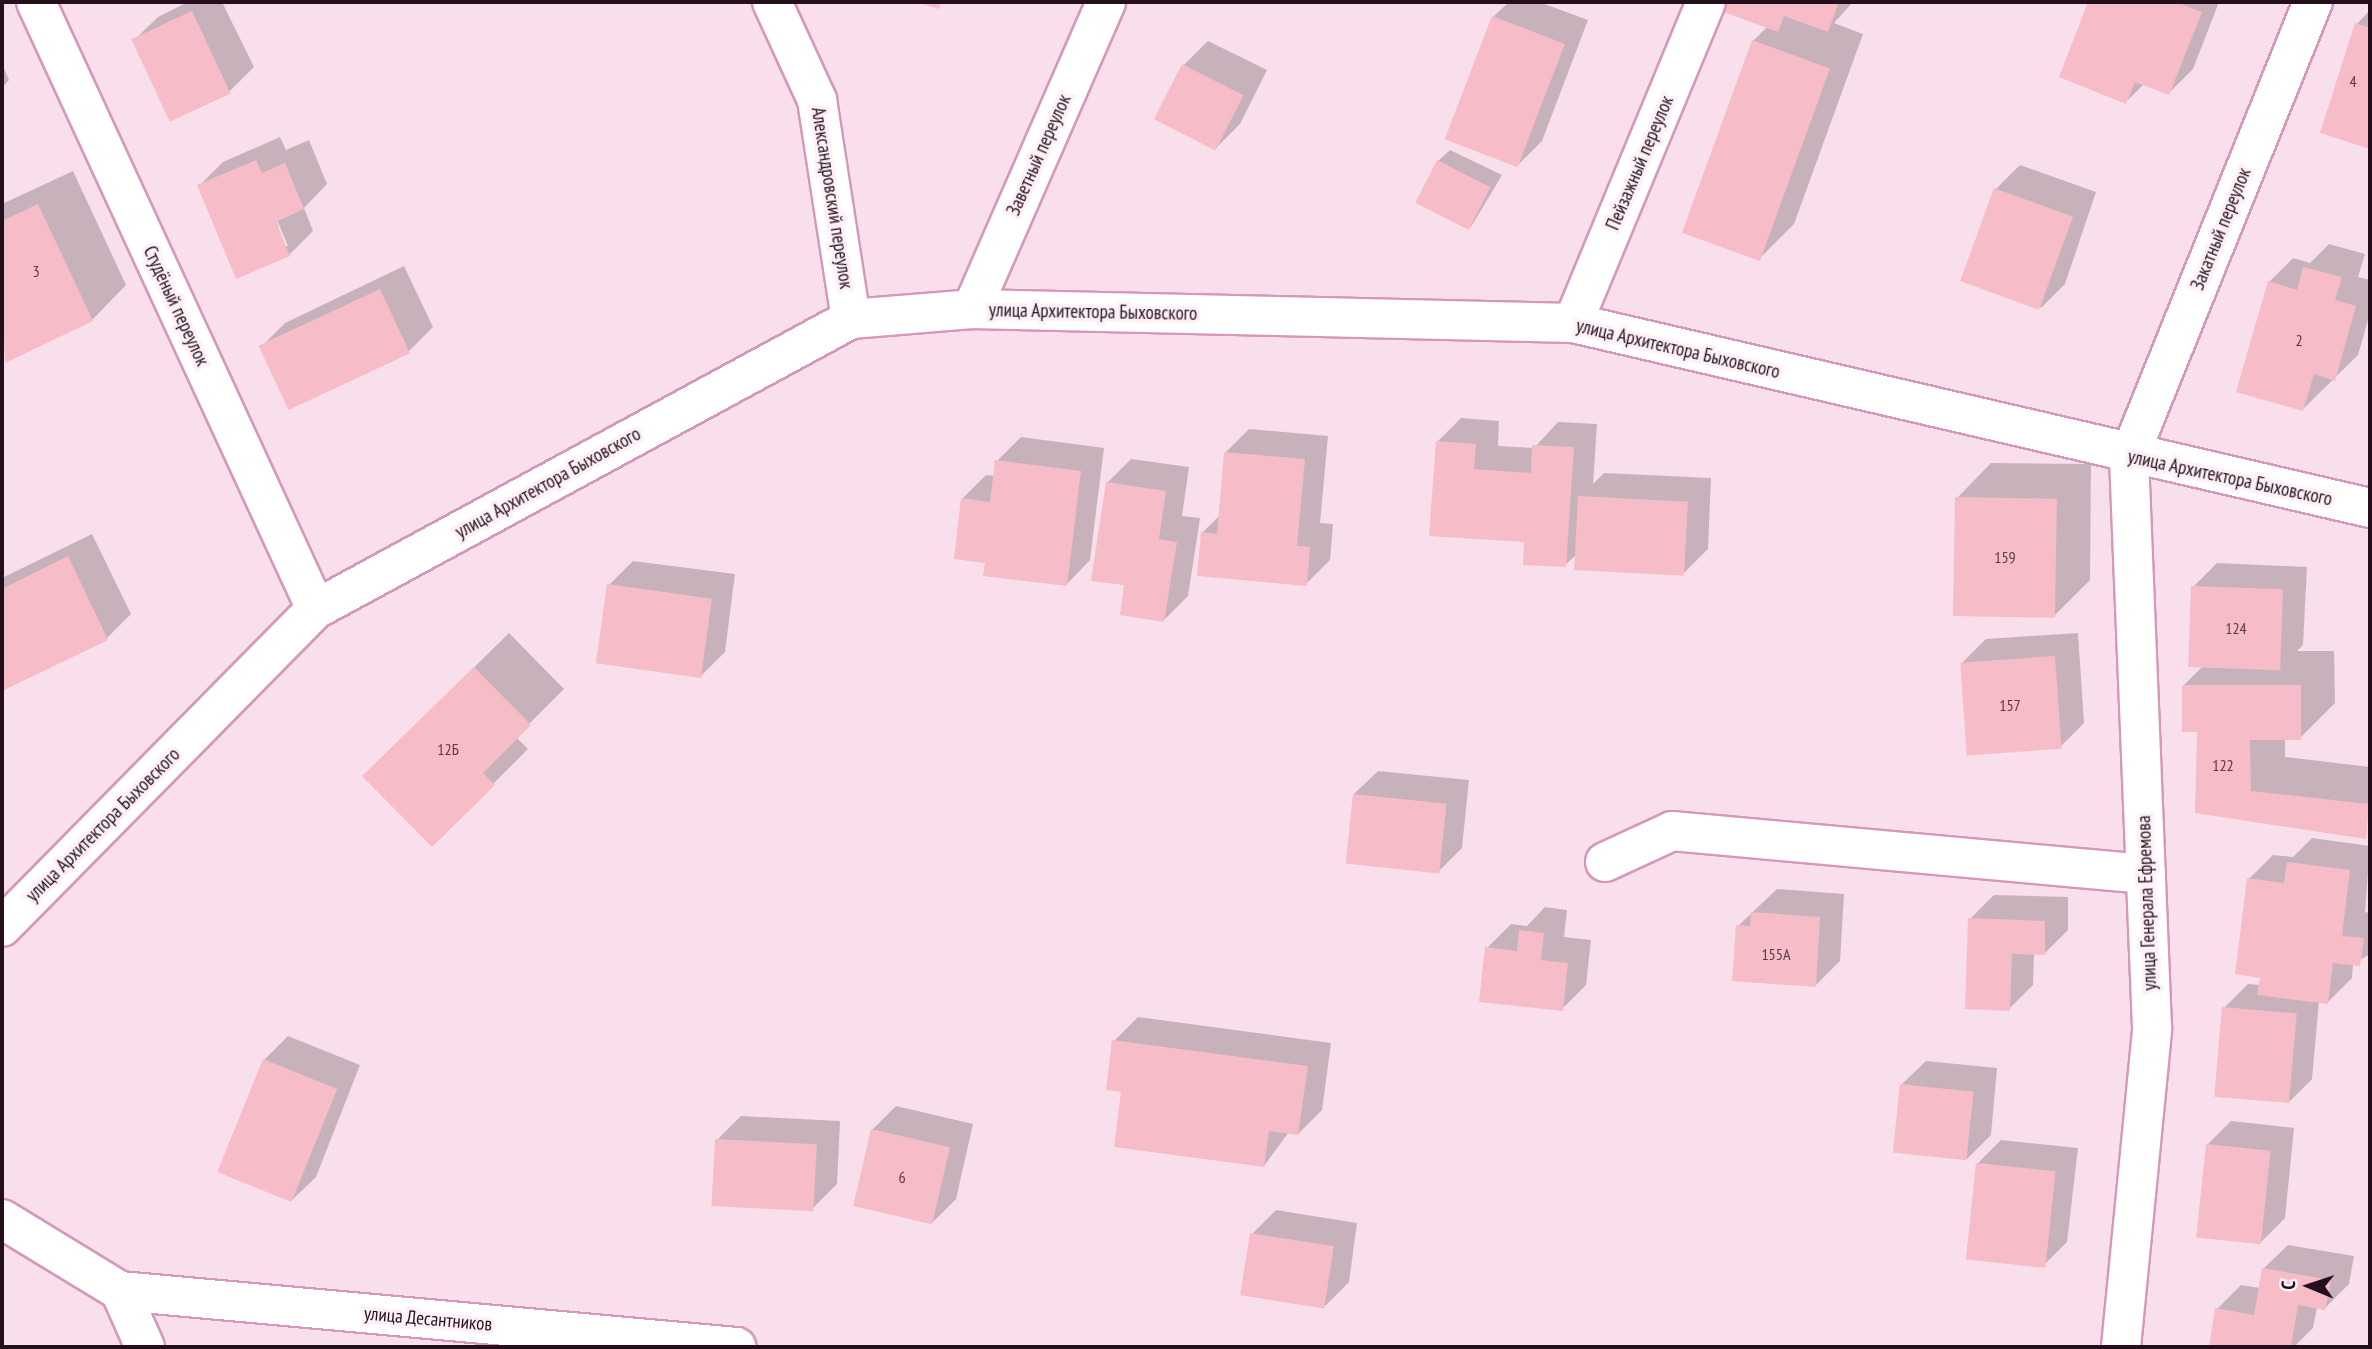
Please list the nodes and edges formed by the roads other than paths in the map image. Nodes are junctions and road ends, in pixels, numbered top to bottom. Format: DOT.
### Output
graph roads {
  1 [pos="36,2"];
  2 [pos="772,2"];
  3 [pos="1106,2"];
  4 [pos="1706,2"];
  5 [pos="2313,2"];
  6 [pos="972,309"];
  7 [pos="851,319"];
  8 [pos="1573,323"];
  9 [pos="2129,457"];
  10 [pos="2370,508"];
  11 [pos="316,609"];
  12 [pos="1605,862"];
  13 [pos="2146,874"];
  14 [pos="2,927"];
  15 [pos="2,1219"];
  16 [pos="120,1291"];
  17 [pos="145,1347"];
  18 [pos="736,1347"];
  19 [pos="2121,1347"];
  1 -- 11 [label="street, Студёный переулок"];
  2 -- 7 [label="street, Александровский переулок"];
  3 -- 6 [label="street, Заветный переулок"];
  4 -- 8 [label="street, Пейзажный переулок"];
  5 -- 9 [label="street, Закатный переулок"];
  6 -- 7 [label="street, улица Архитектора Быховского"];
  6 -- 8 [label="street, улица Архитектора Быховского"];
  7 -- 11 [label="street, улица Архитектора Быховского"];
  8 -- 9 [label="street, улица Архитектора Быховского"];
  9 -- 10 [label="street, улица Архитектора Быховского"];
  9 -- 13 [label="street, улица Генерала Ефремова"];
  11 -- 14 [label="street, улица Архитектора Быховского"];
  12 -- 13 [label="street"];
  13 -- 19 [label="street, улица Генерала Ефремова"];
  15 -- 16 [label="street"];
  16 -- 17 [label="street"];
  16 -- 18 [label="street, улица Десантников"];
}
